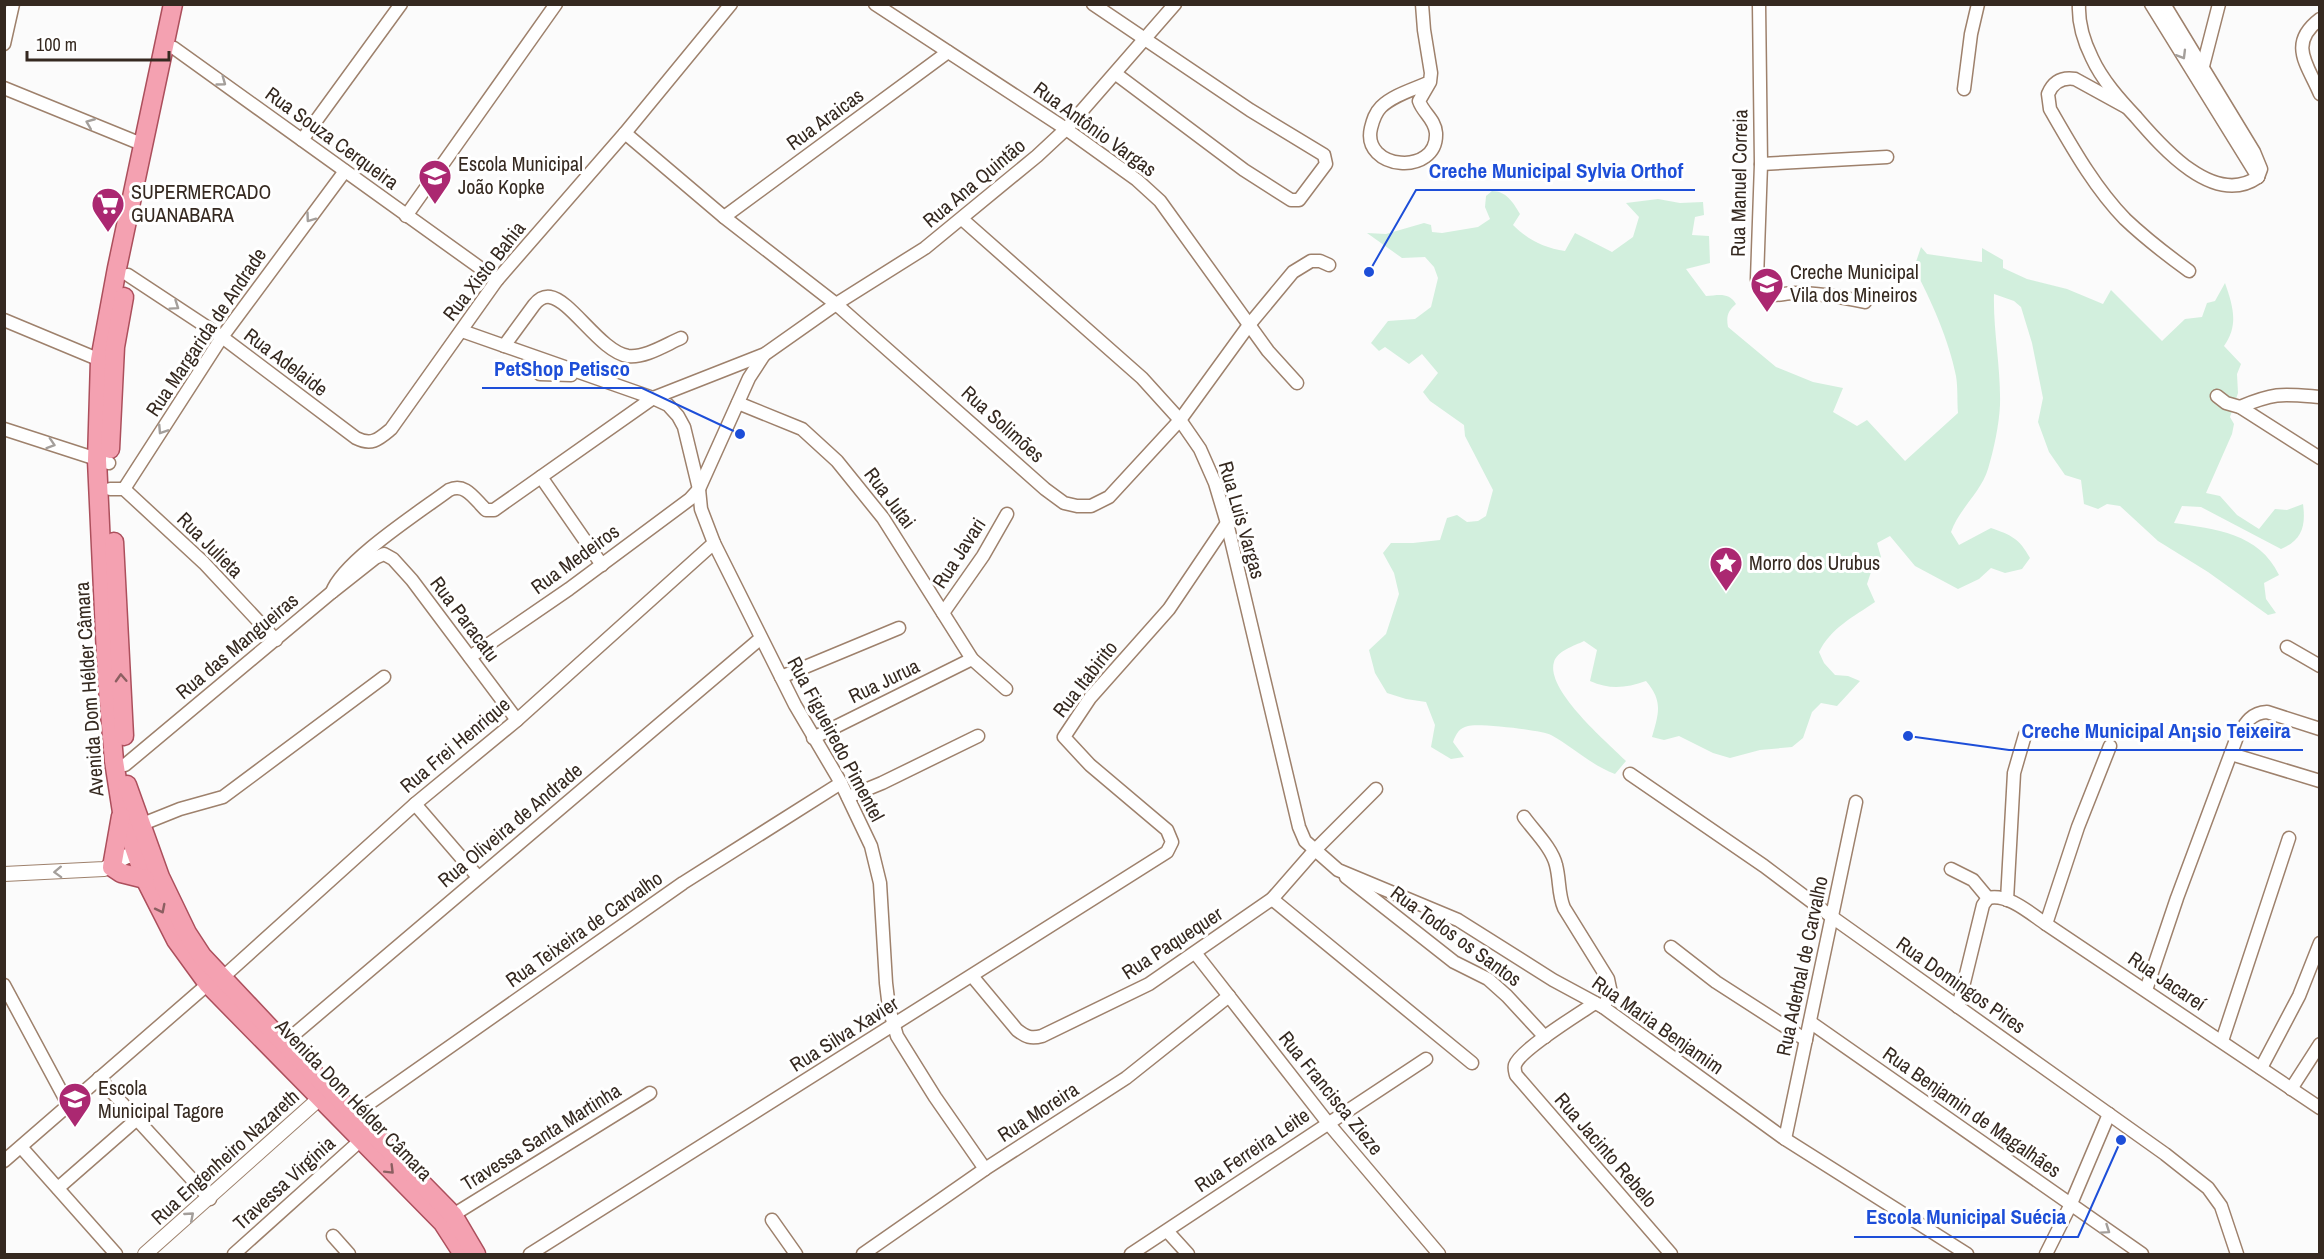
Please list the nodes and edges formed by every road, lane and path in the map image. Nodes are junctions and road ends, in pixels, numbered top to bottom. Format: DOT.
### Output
graph roads {
  1 [pos="13,4"];
  2 [pos="173,4"];
  3 [pos="183,4"];
  4 [pos="401,4"];
  5 [pos="556,4"];
  6 [pos="731,4"];
  7 [pos="875,4"];
  8 [pos="1093,4"];
  9 [pos="1175,4"];
  10 [pos="1422,4"];
  11 [pos="1759,4"];
  12 [pos="1978,4"];
  13 [pos="2079,4"];
  14 [pos="2151,4"];
  15 [pos="2164,4"];
  16 [pos="2219,4"];
  17 [pos="2319,19"];
  18 [pos="1144,39"];
  19 [pos="4,44"];
  20 [pos="174,48"];
  21 [pos="948,52"];
  22 [pos="2199,73"];
  23 [pos="1116,74"];
  24 [pos="1430,82"];
  25 [pos="4,88"];
  26 [pos="1964,89"];
  27 [pos="2319,94"];
  28 [pos="2126,107"];
  29 [pos="1066,129"];
  30 [pos="625,133"];
  31 [pos="302,140"];
  32 [pos="144,145"];
  33 [pos="1887,157"];
  34 [pos="1761,164"];
  35 [pos="345,171"];
  36 [pos="406,216"];
  37 [pos="724,217"];
  38 [pos="962,219"];
  39 [pos="1329,265"];
  40 [pos="2189,271"];
  41 [pos="128,275"];
  42 [pos="497,280"];
  43 [pos="1865,302"];
  44 [pos="836,304"];
  45 [pos="4,320"];
  46 [pos="1249,326"];
  47 [pos="462,331"];
  48 [pos="222,337"];
  49 [pos="681,338"];
  50 [pos="504,346"];
  51 [pos="765,354"];
  52 [pos="100,360"];
  53 [pos="540,374"];
  54 [pos="587,376"];
  55 [pos="1297,383"];
  56 [pos="2217,396"];
  57 [pos="2319,397"];
  58 [pos="653,398"];
  59 [pos="738,403"];
  60 [pos="2240,407"];
  61 [pos="1180,420"];
  62 [pos="4,429"];
  63 [pos="391,429"];
  64 [pos="2319,458"];
  65 [pos="103,461"];
  66 [pos="541,477"];
  67 [pos="117,489"];
  68 [pos="699,489"];
  69 [pos="1007,514"];
  70 [pos="1227,523"];
  71 [pos="714,543"];
  72 [pos="375,558"];
  73 [pos="602,565"];
  74 [pos="332,592"];
  75 [pos="943,613"];
  76 [pos="899,628"];
  77 [pos="761,638"];
  78 [pos="276,640"];
  79 [pos="2287,647"];
  80 [pos="470,657"];
  81 [pos="972,659"];
  82 [pos="2319,666"];
  83 [pos="384,676"];
  84 [pos="781,677"];
  85 [pos="1006,689"];
  86 [pos="516,720"];
  87 [pos="2319,729"];
  88 [pos="2025,735"];
  89 [pos="978,736"];
  90 [pos="813,738"];
  91 [pos="2110,746"];
  92 [pos="2231,754"];
  93 [pos="125,765"];
  94 [pos="1630,774"];
  95 [pos="2319,781"];
  96 [pos="841,783"];
  97 [pos="1376,789"];
  98 [pos="848,797"];
  99 [pos="1856,802"];
  100 [pos="415,804"];
  101 [pos="122,812"];
  102 [pos="1524,817"];
  103 [pos="140,825"];
  104 [pos="2289,838"];
  105 [pos="1172,842"];
  106 [pos="1314,851"];
  107 [pos="136,856"];
  108 [pos="112,867"];
  109 [pos="1951,869"];
  110 [pos="1338,870"];
  111 [pos="4,874"];
  112 [pos="478,877"];
  113 [pos="153,878"];
  114 [pos="1988,898"];
  115 [pos="1272,899"];
  116 [pos="2007,900"];
  117 [pos="1832,917"];
  118 [pos="2046,924"];
  119 [pos="2319,943"];
  120 [pos="1671,947"];
  121 [pos="1196,954"];
  122 [pos="972,976"];
  123 [pos="215,981"];
  124 [pos="4,985"];
  125 [pos="2146,990"];
  126 [pos="1229,996"];
  127 [pos="1599,1005"];
  128 [pos="1958,1007"];
  129 [pos="1810,1022"];
  130 [pos="893,1026"];
  131 [pos="1545,1037"];
  132 [pos="1806,1040"];
  133 [pos="2222,1041"];
  134 [pos="285,1043"];
  135 [pos="2319,1044"];
  136 [pos="1426,1059"];
  137 [pos="1472,1063"];
  138 [pos="2261,1068"];
  139 [pos="99,1078"];
  140 [pos="2291,1089"];
  141 [pos="324,1092"];
  142 [pos="650,1093"];
  143 [pos="69,1106"];
  144 [pos="2319,1108"];
  145 [pos="354,1114"];
  146 [pos="2109,1114"];
  147 [pos="137,1119"];
  148 [pos="1328,1123"];
  149 [pos="1785,1139"];
  150 [pos="361,1140"];
  151 [pos="21,1147"];
  152 [pos="4,1161"];
  153 [pos="985,1169"];
  154 [pos="57,1188"];
  155 [pos="210,1199"];
  156 [pos="2070,1206"];
  157 [pos="453,1215"];
  158 [pos="772,1220"];
  159 [pos="1168,1232"];
  160 [pos="333,1236"];
  161 [pos="116,1254"];
  162 [pos="145,1254"];
  163 [pos="234,1254"];
  164 [pos="349,1254"];
  165 [pos="463,1254"];
  166 [pos="476,1254"];
  167 [pos="530,1254"];
  168 [pos="796,1254"];
  169 [pos="863,1254"];
  170 [pos="1131,1254"];
  171 [pos="1188,1254"];
  172 [pos="1439,1254"];
  173 [pos="1671,1254"];
  174 [pos="1967,1254"];
  175 [pos="2046,1254"];
  176 [pos="2142,1254"];
  177 [pos="2237,1254"];
  1 -- 19 [label="street"];
  2 -- 32 [label="main road, Avenida Dom Hélder Câmara"];
  3 -- 20 [label="main road, Avenida Dom Hélder Câmara"];
  4 -- 31 [label="street"];
  5 -- 36 [label="street"];
  6 -- 30 [label="street, Rua Xisto Bahia"];
  7 -- 21 [label="street, Rua Antônio Vargas"];
  8 -- 18 [label="street"];
  9 -- 18 [label="street, Rua Ana Quintão"];
  10 -- 24 [label="street"];
  11 -- 34 [label="street, Rua Manuel Correia"];
  12 -- 26 [label="street"];
  13 -- 28 [label="street"];
  14 -- 22 [label="street, one-way"];
  15 -- 22 [label="street"];
  16 -- 22 [label="street"];
  17 -- 27 [label="street"];
  18 -- 23 [label="street, Rua Ana Quintão"];
  18 -- 23 [label="street"];
  20 -- 31 [label="street, Rua Souza Cerqueira, one-way"];
  20 -- 41 [label="main road, Avenida Dom Hélder Câmara"];
  21 -- 29 [label="street, Rua Antônio Vargas"];
  21 -- 37 [label="street, Rua Araicas"];
  22 -- 28 [label="street"];
  23 -- 29 [label="street, Rua Ana Quintão"];
  24 -- 24 [label="street"];
  32 -- 25 [label="street, one-way"];
  28 -- 40 [label="street"];
  29 -- 38 [label="street, Rua Ana Quintão"];
  29 -- 46 [label="street, Rua Antônio Vargas"];
  30 -- 37 [label="street, Rua Solimões"];
  30 -- 42 [label="street, Rua Xisto Bahia"];
  31 -- 35 [label="street, Rua Souza Cerqueira"];
  32 -- 52 [label="main road, Avenida Dom Hélder Câmara"];
  33 -- 34 [label="street"];
  34 -- 43 [label="street, Rua Manuel Correia"];
  35 -- 36 [label="street, Rua Souza Cerqueira"];
  35 -- 48 [label="street, Rua Margarida de Andrade, one-way"];
  36 -- 42 [label="street, Rua Souza Cerqueira"];
  37 -- 44 [label="street, Rua Solimões"];
  38 -- 44 [label="street, Rua Ana Quintão"];
  38 -- 61 [label="street, Rua Luis Vargas"];
  39 -- 46 [label="street, Rua Solimões"];
  41 -- 48 [label="street, Rua Adelaide, one-way"];
  41 -- 65 [label="main road, Avenida Dom Hélder Câmara"];
  42 -- 47 [label="street, Rua Xisto Bahia"];
  44 -- 51 [label="street, Rua Ana Quintão"];
  44 -- 61 [label="street, Rua Solimões"];
  45 -- 52 [label="street"];
  46 -- 55 [label="street, Rua Antônio Vargas"];
  46 -- 61 [label="street, Rua Solimões"];
  47 -- 50 [label="street, Rua Figueiredo Pimentel"];
  47 -- 63 [label="street, Rua Xisto Bahia"];
  48 -- 63 [label="street, Rua Adelaide"];
  48 -- 67 [label="street, Rua Margarida de Andrade, one-way"];
  49 -- 50 [label="street"];
  50 -- 54 [label="street, Rua Figueiredo Pimentel"];
  51 -- 58 [label="street"];
  51 -- 59 [label="street"];
  52 -- 65 [label="main road, Avenida Dom Hélder Câmara"];
  53 -- 54 [label="street, Rua Figueiredo Pimentel"];
  54 -- 58 [label="street, Rua Figueiredo Pimentel"];
  56 -- 60 [label="street"];
  57 -- 60 [label="street"];
  58 -- 66 [label="street"];
  58 -- 68 [label="street, Rua Figueiredo Pimentel"];
  59 -- 68 [label="street"];
  59 -- 75 [label="street, Rua Jutai"];
  60 -- 64 [label="street"];
  61 -- 70 [label="street, Rua Luis Vargas"];
  62 -- 65 [label="street, one-way"];
  65 -- 67 [label="main road, Avenida Dom Hélder Câmara"];
  65 -- 101 [label="main road, Avenida Dom Hélder Câmara"];
  66 -- 73 [label="street"];
  66 -- 74 [label="street"];
  67 -- 78 [label="street, Rua Julieta"];
  93 -- 67 [label="main road, Avenida Dom Hélder Câmara, one-way"];
  68 -- 71 [label="street, Rua Figueiredo Pimentel"];
  68 -- 73 [label="street, Rua Medeiros"];
  69 -- 75 [label="street, Rua Javari"];
  70 -- 105 [label="street, Rua Itabirito"];
  70 -- 106 [label="street, Rua Luis Vargas"];
  71 -- 77 [label="street, Rua Figueiredo Pimentel"];
  71 -- 86 [label="street, Rua Frei Henrique"];
  72 -- 74 [label="street, Rua das Mangueiras"];
  72 -- 80 [label="street, Rua Paracatu"];
  73 -- 80 [label="street, Rua Medeiros"];
  74 -- 78 [label="street, Rua das Mangueiras"];
  75 -- 81 [label="street, Rua Jutai"];
  76 -- 84 [label="street"];
  77 -- 84 [label="street, Rua Figueiredo Pimentel"];
  77 -- 112 [label="street, Rua Oliveira de Andrade"];
  78 -- 93 [label="street, Rua das Mangueiras"];
  79 -- 82 [label="street"];
  80 -- 86 [label="street, Rua Paracatu"];
  81 -- 85 [label="street, Rua Jutai"];
  81 -- 90 [label="street, Rua Jurua"];
  83 -- 103 [label="street"];
  84 -- 90 [label="street, Rua Figueiredo Pimentel"];
  86 -- 100 [label="street, Rua Frei Henrique"];
  87 -- 92 [label="street"];
  88 -- 116 [label="street"];
  89 -- 98 [label="street"];
  90 -- 96 [label="street, Rua Figueiredo Pimentel"];
  91 -- 118 [label="street"];
  92 -- 95 [label="street"];
  92 -- 125 [label="street"];
  93 -- 103 [label="main road, Avenida Dom Hélder Câmara"];
  94 -- 117 [label="street, Rua Domingos Pires"];
  96 -- 98 [label="street, Rua Figueiredo Pimentel"];
  96 -- 145 [label="street, Rua Teixeira de Carvalho"];
  97 -- 106 [label="street, Rua Paquequer"];
  98 -- 130 [label="street, Rua Figueiredo Pimentel"];
  99 -- 117 [label="street, Rua Aderbal de Carvalho"];
  100 -- 112 [label="street"];
  100 -- 123 [label="street, Rua Frei Henrique"];
  101 -- 107 [label="main road, Avenida Dom Hélder Câmara"];
  101 -- 108 [label="main road"];
  102 -- 127 [label="street"];
  103 -- 113 [label="main road, Avenida Dom Hélder Câmara"];
  104 -- 133 [label="street"];
  105 -- 122 [label="street, Rua Silva Xavier"];
  106 -- 110 [label="street, Rua Maria Benjamim"];
  106 -- 115 [label="street, Rua Paquequer"];
  107 -- 108 [label="street"];
  107 -- 113 [label="main road"];
  108 -- 111 [label="street, one-way"];
  108 -- 113 [label="main road"];
  109 -- 114 [label="street"];
  110 -- 127 [label="street, Rua Maria Benjamim"];
  110 -- 131 [label="street, Rua Todos os Santos"];
  112 -- 134 [label="street, Rua Oliveira de Andrade"];
  113 -- 123 [label="main road, Avenida Dom Hélder Câmara"];
  114 -- 116 [label="street, Rua Jacareí"];
  114 -- 128 [label="street"];
  115 -- 121 [label="street, Rua Paquequer"];
  115 -- 137 [label="street"];
  116 -- 118 [label="street, Rua Jacareí"];
  117 -- 128 [label="street, Rua Domingos Pires"];
  117 -- 129 [label="street, Rua Aderbal de Carvalho"];
  118 -- 125 [label="street, Rua Jacareí"];
  119 -- 138 [label="street"];
  120 -- 132 [label="street"];
  121 -- 122 [label="street, Rua Paquequer"];
  121 -- 126 [label="street, Rua Francisca Zieze"];
  122 -- 130 [label="street, Rua Silva Xavier"];
  123 -- 134 [label="main road, Avenida Dom Hélder Câmara"];
  123 -- 139 [label="street, Rua Frei Henrique"];
  123 -- 141 [label="main road, Avenida Dom Hélder Câmara"];
  124 -- 143 [label="street"];
  125 -- 133 [label="street, Rua Jacareí"];
  126 -- 148 [label="street, Rua Francisca Zieze"];
  126 -- 153 [label="street, Rua Moreira"];
  127 -- 131 [label="street"];
  127 -- 149 [label="street, Rua Maria Benjamim"];
  128 -- 146 [label="street, Rua Domingos Pires"];
  129 -- 132 [label="street, Rua Aderbal de Carvalho"];
  129 -- 156 [label="street, Rua Benjamin de Magalhães"];
  130 -- 153 [label="street, Rua Figueiredo Pimentel"];
  130 -- 167 [label="street, Rua Silva Xavier"];
  131 -- 173 [label="street, Rua Jacinto Rebelo"];
  132 -- 149 [label="street, Rua Aderbal de Carvalho"];
  133 -- 138 [label="street, Rua Jacareí"];
  134 -- 141 [label="main road, Avenida Dom Hélder Câmara"];
  135 -- 140 [label="street"];
  136 -- 148 [label="street, Rua Ferreira Leite"];
  138 -- 140 [label="street, Rua Jacareí"];
  139 -- 143 [label="street, Rua Frei Henrique"];
  139 -- 147 [label="street"];
  140 -- 144 [label="street, Rua Jacareí"];
  141 -- 145 [label="main road, Avenida Dom Hélder Câmara"];
  141 -- 150 [label="main road, Avenida Dom Hélder Câmara"];
  141 -- 155 [label="street, Rua Engenheiro Nazareth"];
  142 -- 157 [label="street, Travessa Santa Martinha"];
  143 -- 151 [label="street, Rua Frei Henrique"];
  145 -- 157 [label="main road, Avenida Dom Hélder Câmara"];
  146 -- 156 [label="street"];
  146 -- 177 [label="street, Rua Domingos Pires"];
  147 -- 154 [label="street"];
  147 -- 155 [label="street"];
  148 -- 159 [label="street, Rua Ferreira Leite"];
  148 -- 172 [label="street, Rua Francisca Zieze"];
  149 -- 174 [label="street, Rua Maria Benjamim"];
  150 -- 163 [label="street, Travessa Virginia"];
  150 -- 165 [label="main road, Avenida Dom Hélder Câmara, one-way"];
  151 -- 152 [label="street, Rua Frei Henrique"];
  151 -- 154 [label="street"];
  153 -- 169 [label="street, Rua Moreira"];
  154 -- 161 [label="street"];
  162 -- 155 [label="street, Rua Engenheiro Nazareth, one-way"];
  156 -- 175 [label="street"];
  156 -- 176 [label="street, Rua Benjamin de Magalhães, one-way"];
  157 -- 166 [label="main road, Avenida Dom Hélder Câmara"];
  158 -- 168 [label="street"];
  159 -- 170 [label="street, Rua Ferreira Leite"];
  159 -- 171 [label="street"];
  160 -- 164 [label="street"];
}
